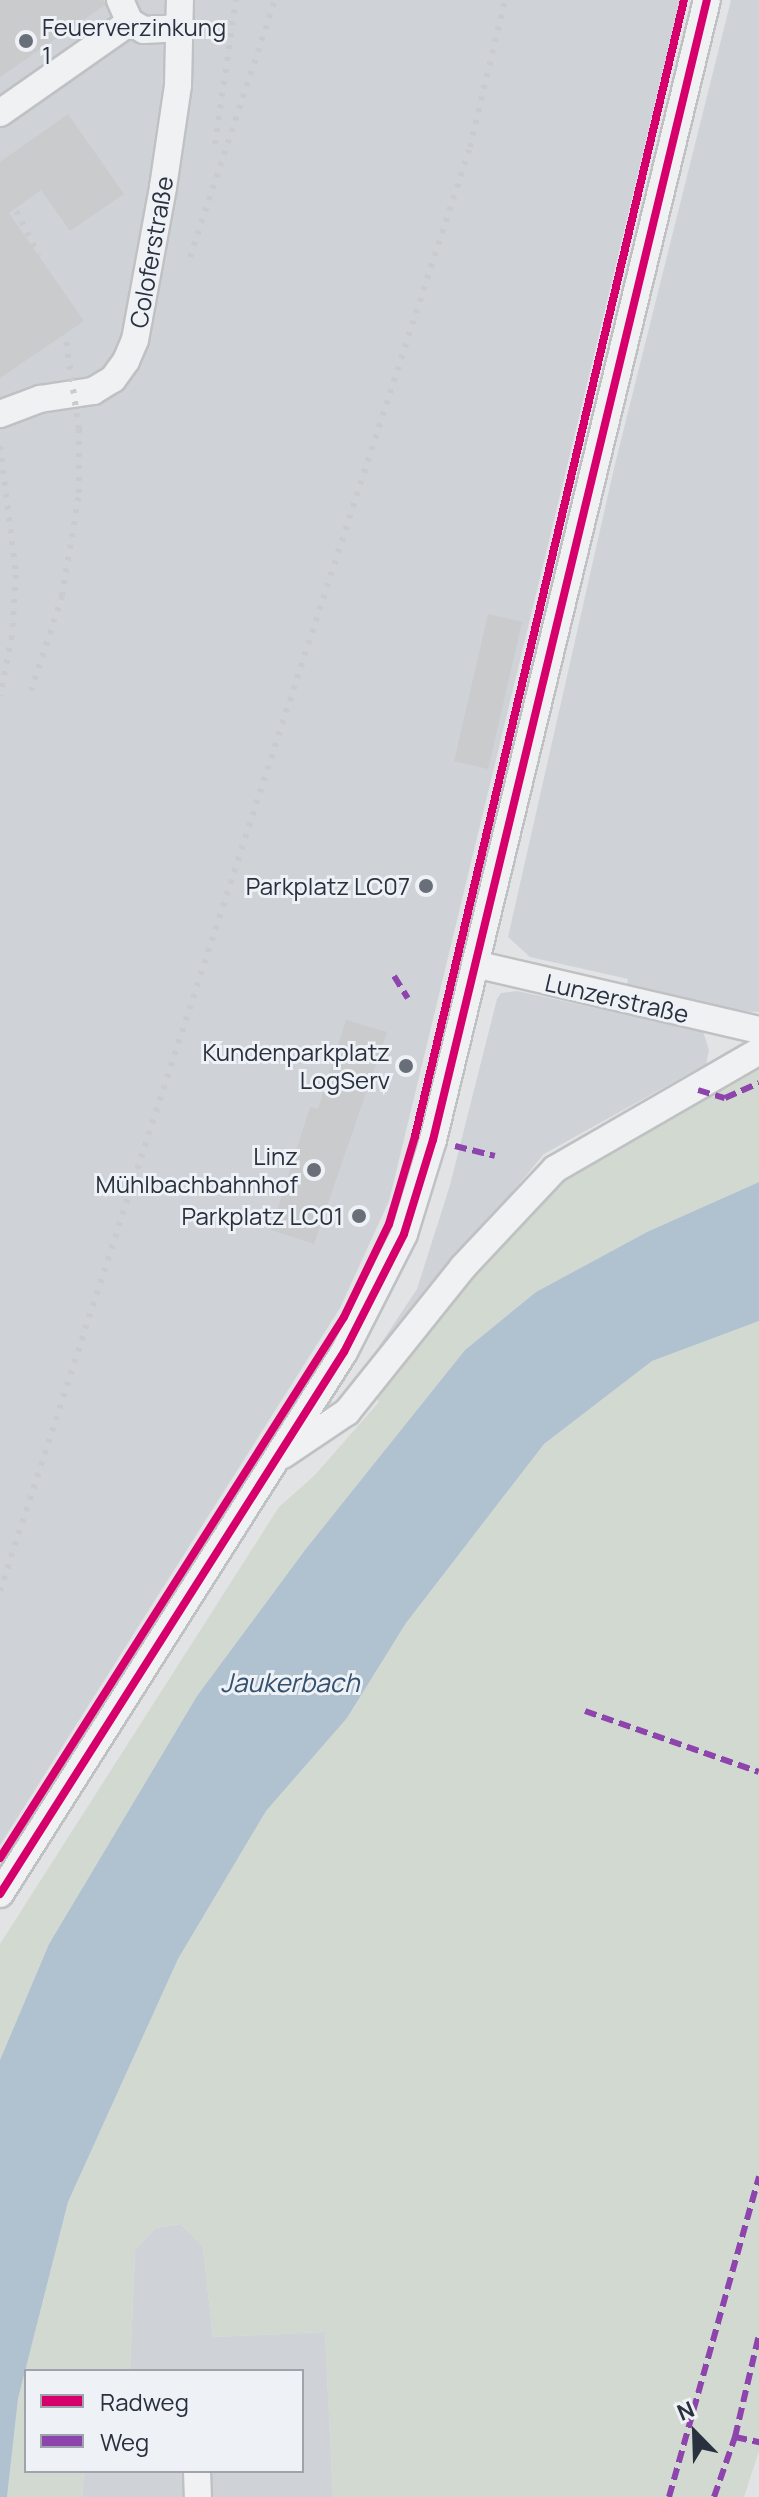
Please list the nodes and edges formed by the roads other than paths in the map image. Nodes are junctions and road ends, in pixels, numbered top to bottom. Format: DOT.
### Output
graph roads {
  1 [pos="180,0"];
  2 [pos="707,0"];
  3 [pos="125,11"];
  4 [pos="182,28"];
  5 [pos="0,113"];
  6 [pos="0,414"];
  7 [pos="475,964"];
  8 [pos="759,1030"];
  9 [pos="759,1051"];
  10 [pos="276,1459"];
  11 [pos="0,1894"];
  12 [pos="197,2473"];
  13 [pos="198,2497"];
  1 -- 4 [label="street, Coloferstraße"];
  2 -- 7 [label="street"];
  3 -- 4 [label="street"];
  3 -- 5 [label="street"];
  4 -- 6 [label="street, Coloferstraße"];
  7 -- 8 [label="street, Lunzerstraße"];
  7 -- 10 [label="street"];
  9 -- 10 [label="street"];
  10 -- 11 [label="street"];
  12 -- 13 [label="street"];
}
